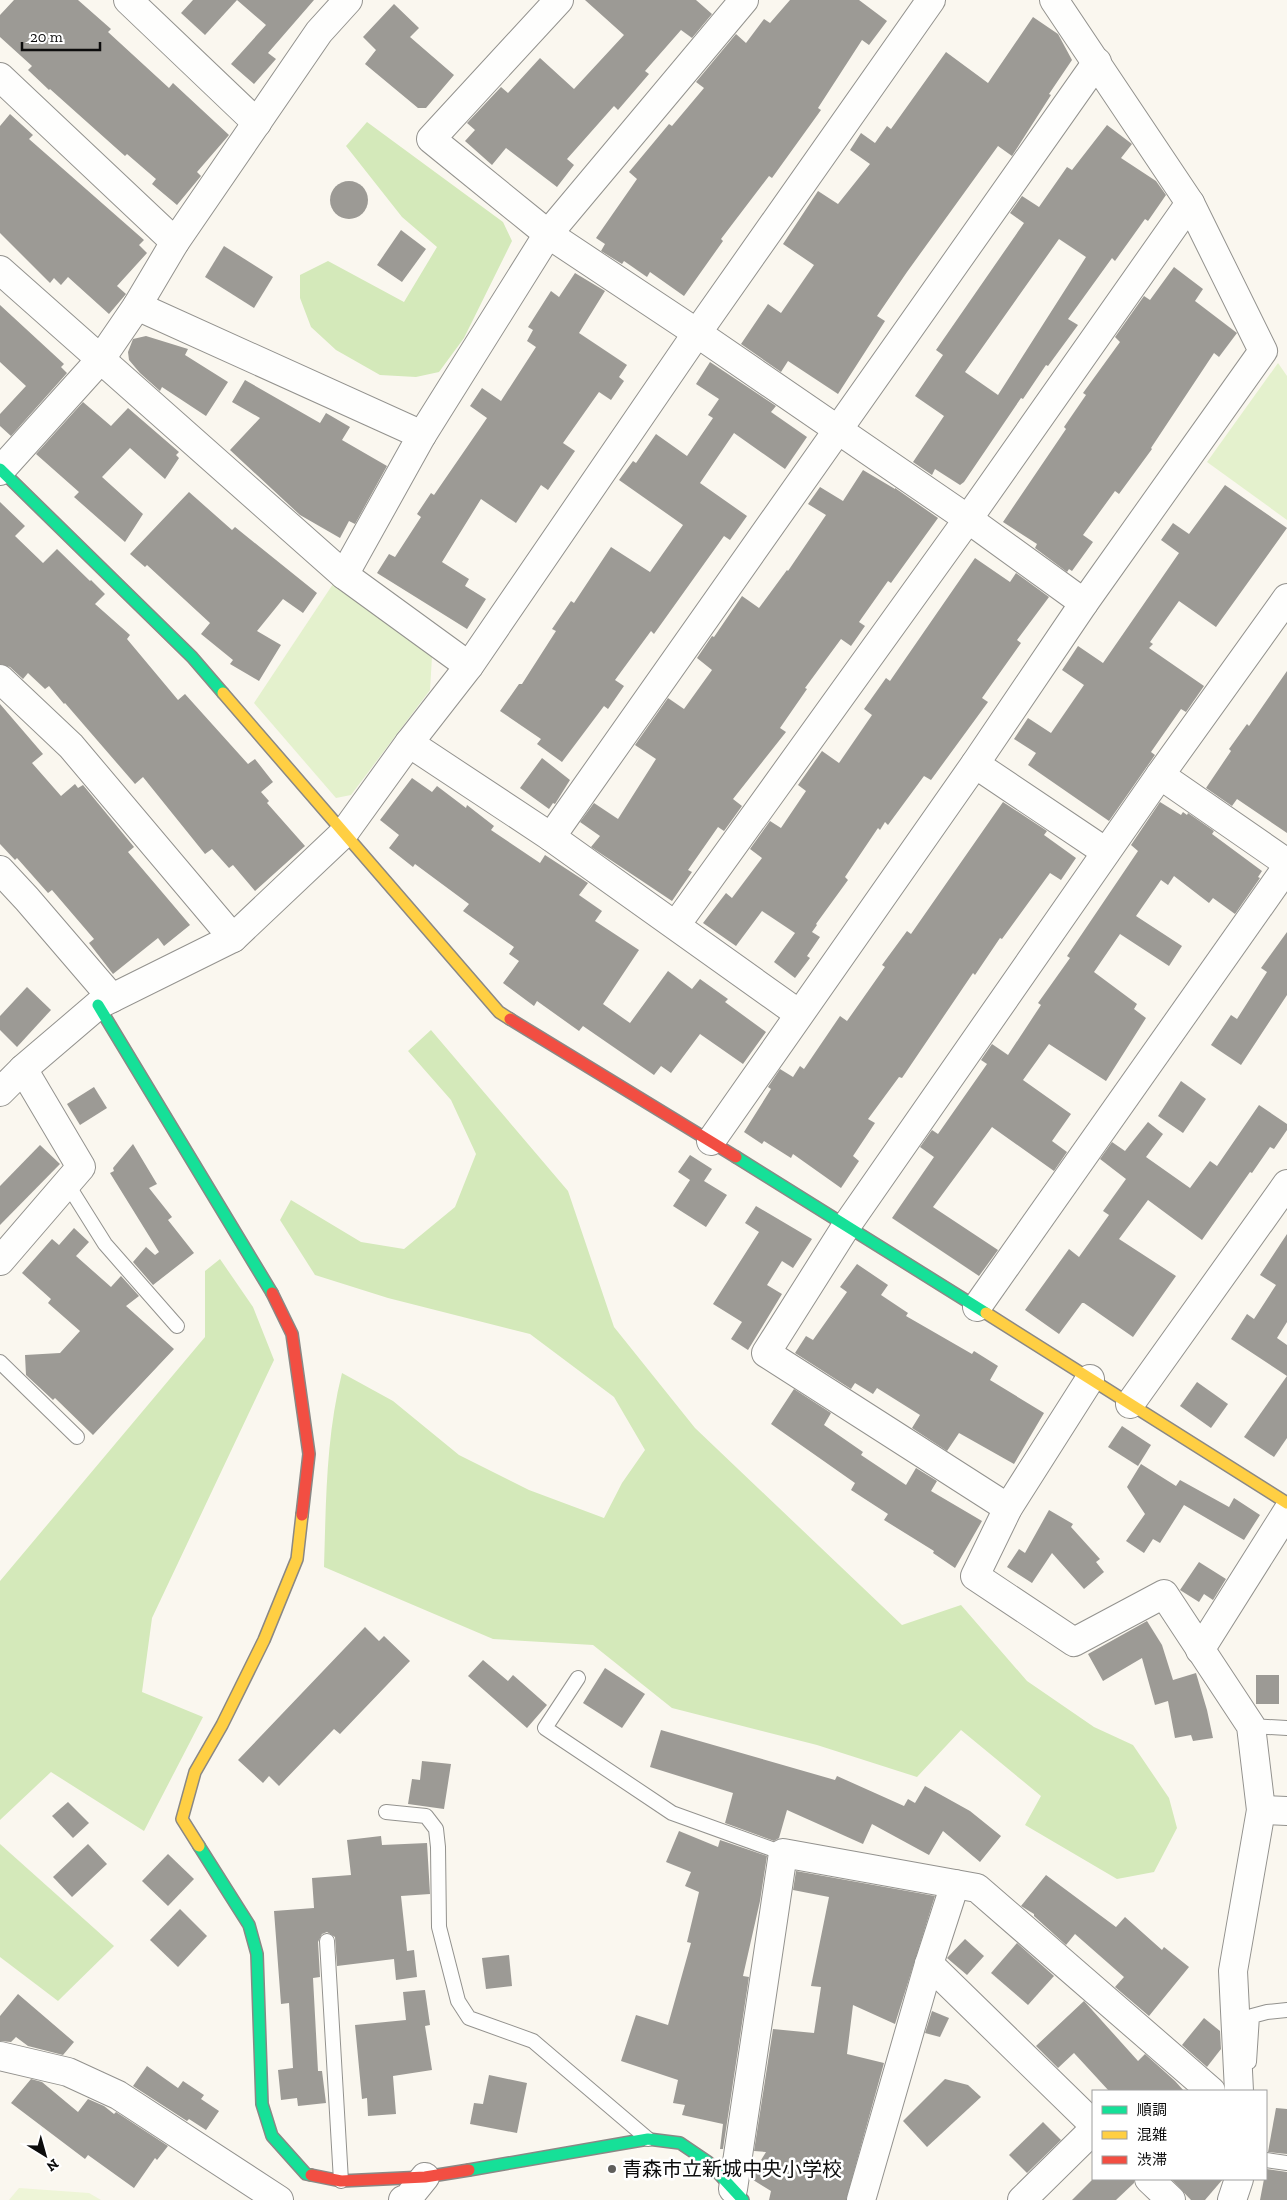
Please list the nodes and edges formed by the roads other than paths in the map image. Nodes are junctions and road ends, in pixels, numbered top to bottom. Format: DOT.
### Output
graph roads {
  1 [pos="348,0"];
  2 [pos="559,0"];
  3 [pos="744,0"];
  4 [pos="931,0"];
  5 [pos="1054,0"];
  6 [pos="140,4"];
  7 [pos="1097,62"];
  8 [pos="0,77"];
  9 [pos="257,123"];
  10 [pos="1190,203"];
  11 [pos="548,234"];
  12 [pos="175,242"];
  13 [pos="0,270"];
  14 [pos="138,306"];
  15 [pos="697,333"];
  16 [pos="100,360"];
  17 [pos="839,431"];
  18 [pos="422,435"];
  19 [pos="0,470"];
  20 [pos="968,520"];
  21 [pos="344,575"];
  22 [pos="1287,598"];
  23 [pos="1084,603"];
  24 [pos="469,666"];
  25 [pos="0,679"];
  26 [pos="409,743"];
  27 [pos="975,764"];
  28 [pos="1160,775"];
  29 [pos="344,833"];
  30 [pos="551,837"];
  31 [pos="1106,852"];
  32 [pos="1287,863"];
  33 [pos="1287,867"];
  34 [pos="0,870"];
  35 [pos="676,926"];
  36 [pos="233,938"];
  37 [pos="105,1002"];
  38 [pos="799,1014"];
  39 [pos="23,1069"];
  40 [pos="0,1092"];
  41 [pos="711,1141"];
  42 [pos="1287,1184"];
  43 [pos="68,1185"];
  44 [pos="847,1225"];
  45 [pos="0,1261"];
  46 [pos="977,1307"];
  47 [pos="177,1326"];
  48 [pos="0,1362"];
  49 [pos="1090,1379"];
  50 [pos="1130,1404"];
  51 [pos="77,1437"];
  52 [pos="1285,1501"];
  53 [pos="1008,1508"];
  54 [pos="1200,1650"];
  55 [pos="578,1678"];
  56 [pos="1251,1726"];
  57 [pos="1287,1728"];
  58 [pos="1274,1810"];
  59 [pos="386,1812"];
  60 [pos="783,1853"];
  61 [pos="955,1884"];
  62 [pos="327,1941"];
  63 [pos="929,1964"];
  64 [pos="1287,2010"];
  65 [pos="0,2056"];
  66 [pos="1238,2089"];
  67 [pos="1210,2090"];
  68 [pos="1092,2123"];
  69 [pos="1092,2131"];
  70 [pos="648,2139"];
  71 [pos="1267,2160"];
  72 [pos="1287,2163"];
  73 [pos="425,2177"];
  74 [pos="1150,2180"];
  75 [pos="1239,2180"];
  76 [pos="341,2181"];
  77 [pos="738,2195"];
  78 [pos="279,2200"];
  79 [pos="403,2200"];
  80 [pos="861,2200"];
  81 [pos="1022,2200"];
  82 [pos="1171,2200"];
  83 [pos="1232,2200"];
  1 -- 9 [label="street"];
  2 -- 11 [label="street"];
  3 -- 11 [label="street"];
  4 -- 15 [label="street"];
  5 -- 7 [label="street"];
  6 -- 9 [label="street"];
  7 -- 10 [label="street"];
  7 -- 17 [label="street"];
  8 -- 12 [label="street"];
  9 -- 12 [label="street"];
  10 -- 20 [label="street"];
  10 -- 23 [label="street"];
  11 -- 15 [label="street"];
  11 -- 18 [label="street"];
  12 -- 14 [label="street"];
  13 -- 16 [label="street"];
  14 -- 16 [label="street"];
  14 -- 18 [label="street"];
  15 -- 17 [label="street"];
  15 -- 24 [label="street"];
  16 -- 19 [label="street"];
  16 -- 21 [label="street"];
  17 -- 20 [label="street"];
  17 -- 30 [label="street"];
  18 -- 21 [label="street"];
  19 -- 29 [label="street"];
  20 -- 23 [label="street"];
  20 -- 35 [label="street"];
  21 -- 24 [label="street"];
  22 -- 28 [label="street"];
  23 -- 27 [label="street"];
  24 -- 26 [label="street"];
  25 -- 36 [label="street"];
  26 -- 29 [label="street"];
  26 -- 30 [label="street"];
  27 -- 31 [label="street"];
  27 -- 38 [label="street"];
  28 -- 31 [label="street"];
  28 -- 32 [label="street"];
  29 -- 36 [label="street"];
  29 -- 41 [label="street"];
  30 -- 35 [label="street"];
  31 -- 44 [label="street"];
  33 -- 46 [label="street"];
  34 -- 37 [label="street"];
  35 -- 38 [label="street"];
  36 -- 37 [label="street"];
  37 -- 39 [label="street"];
  37 -- 76 [label="street"];
  38 -- 41 [label="street"];
  39 -- 40 [label="street"];
  39 -- 43 [label="street"];
  41 -- 44 [label="street"];
  42 -- 50 [label="street"];
  43 -- 45 [label="street"];
  43 -- 47 [label="lane"];
  44 -- 46 [label="street"];
  44 -- 53 [label="street"];
  46 -- 49 [label="street"];
  48 -- 51 [label="lane"];
  49 -- 50 [label="street"];
  49 -- 53 [label="street"];
  50 -- 52 [label="street"];
  52 -- 54 [label="street"];
  53 -- 54 [label="street"];
  54 -- 56 [label="street"];
  55 -- 60 [label="lane"];
  56 -- 57 [label="lane"];
  56 -- 58 [label="street"];
  58 -- 66 [label="street"];
  59 -- 70 [label="lane"];
  60 -- 61 [label="street"];
  60 -- 77 [label="street"];
  61 -- 63 [label="street"];
  61 -- 67 [label="street"];
  62 -- 76 [label="lane"];
  63 -- 68 [label="street"];
  63 -- 80 [label="street"];
  64 -- 66 [label="lane"];
  65 -- 78 [label="street"];
  69 -- 81 [label="street"];
  70 -- 73 [label="street"];
  70 -- 77 [label="street"];
  71 -- 72 [label="lane"];
  73 -- 76 [label="street"];
  73 -- 79 [label="street"];
  74 -- 82 [label="street"];
  75 -- 83 [label="street"];
}
